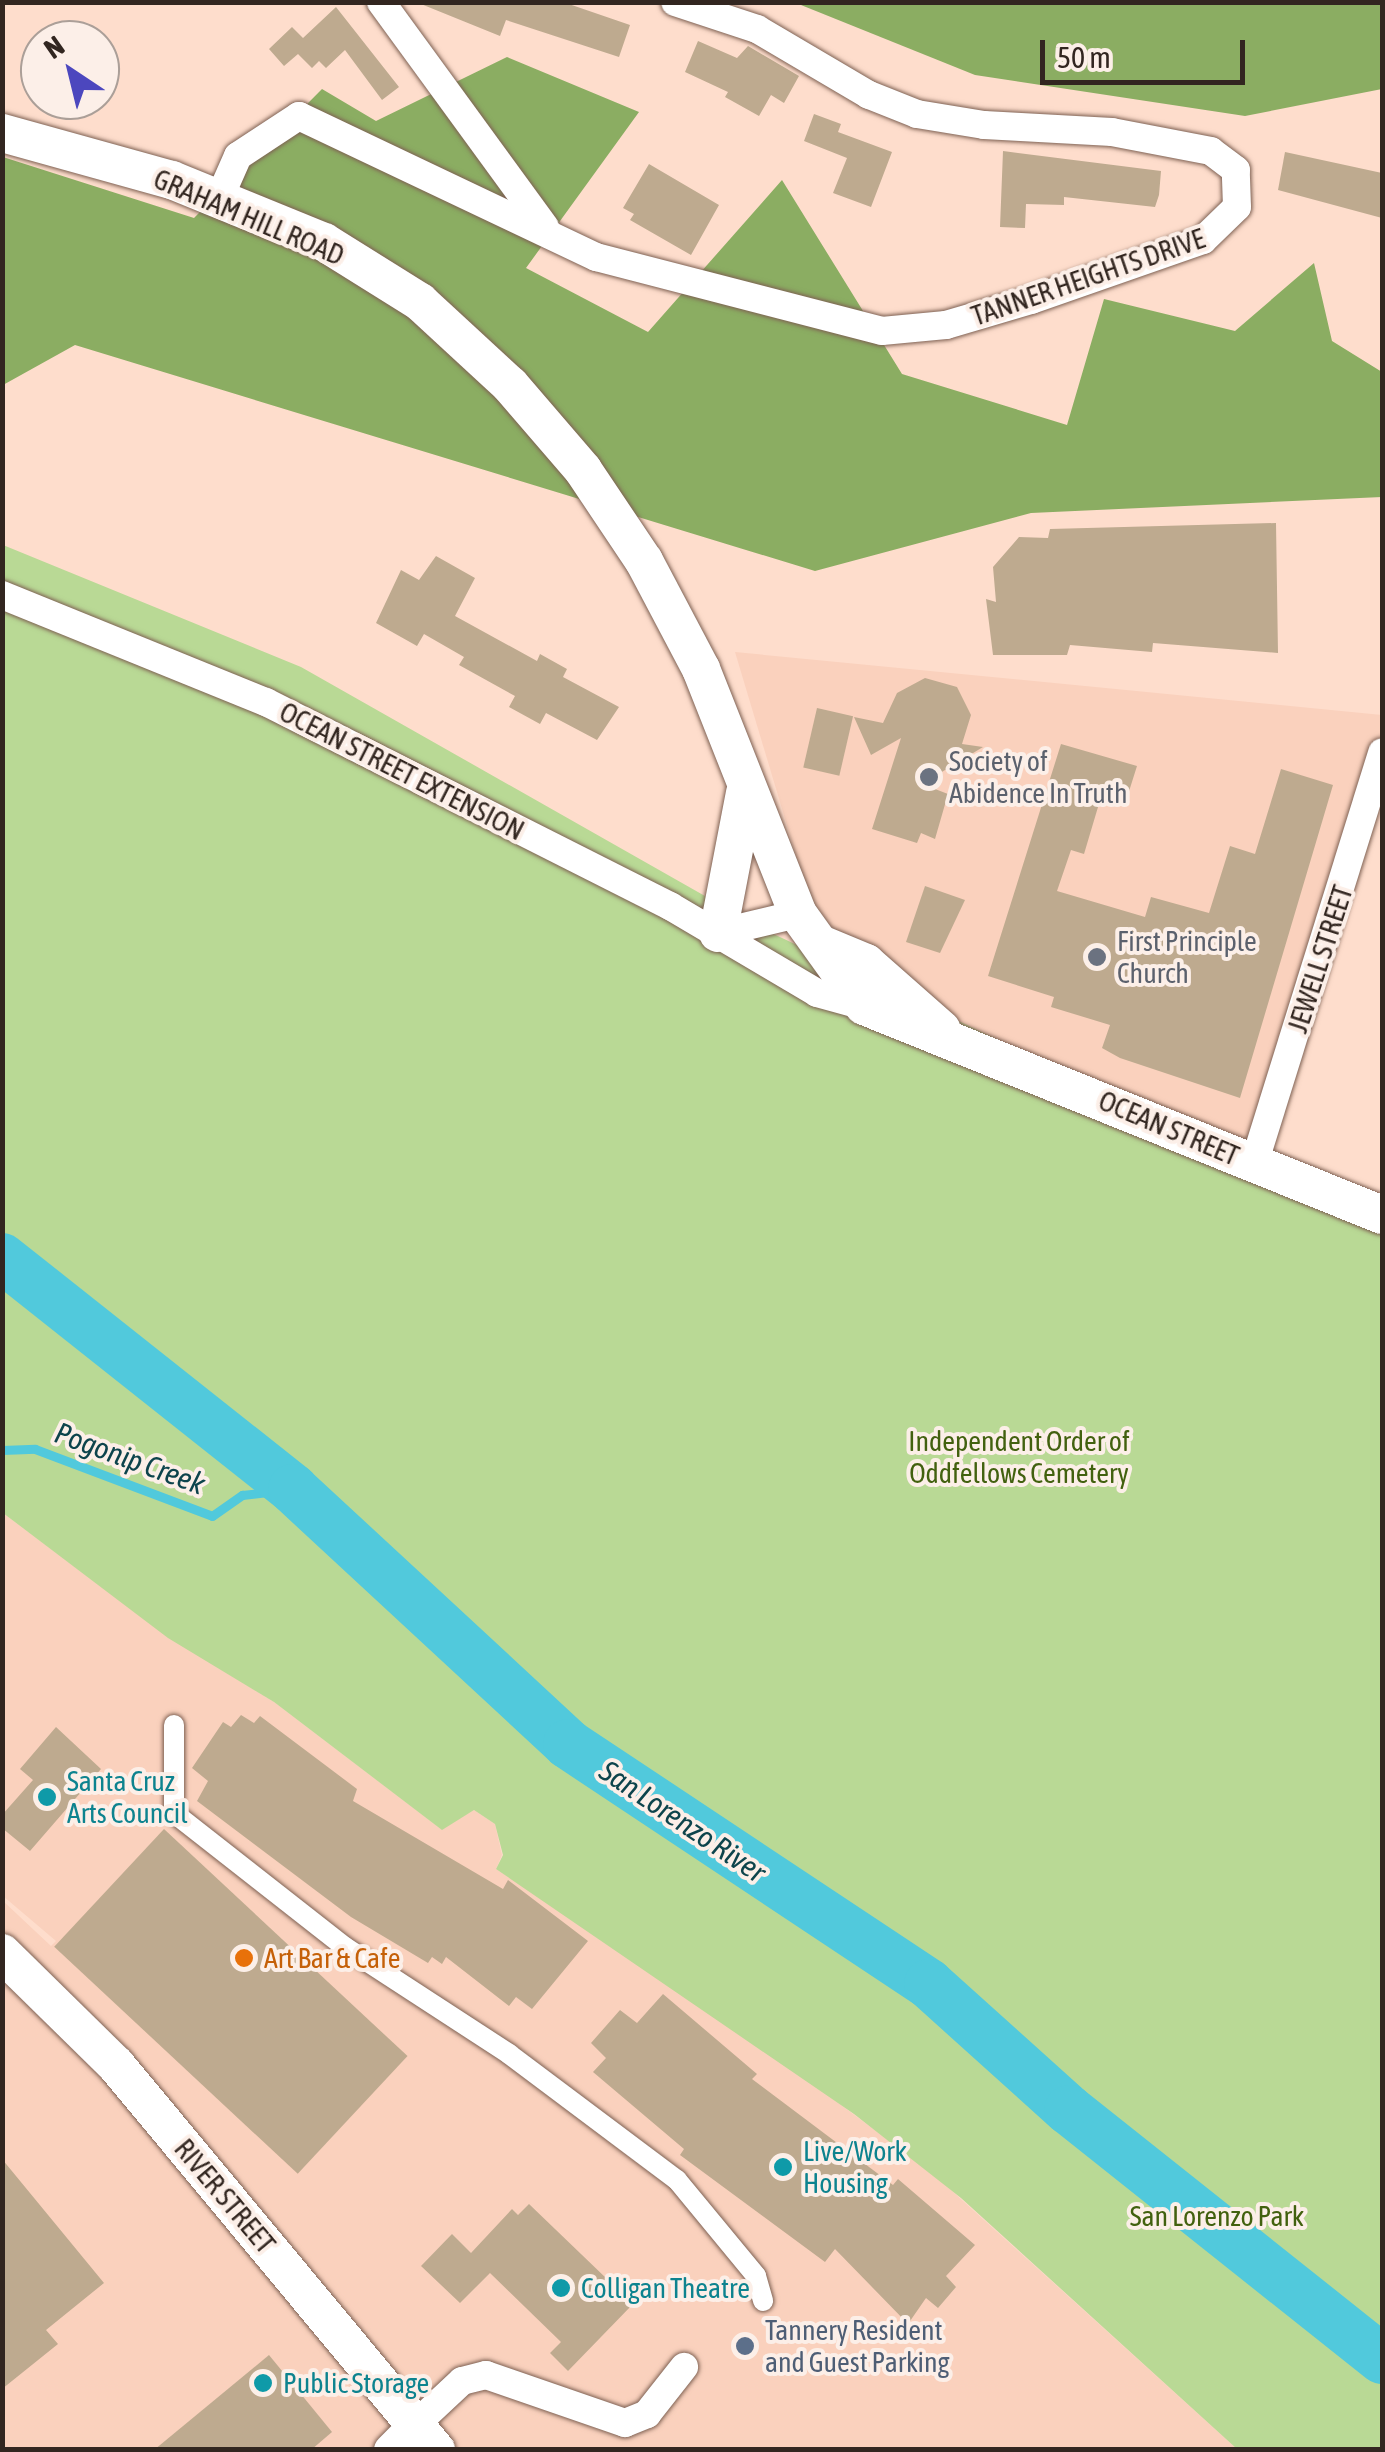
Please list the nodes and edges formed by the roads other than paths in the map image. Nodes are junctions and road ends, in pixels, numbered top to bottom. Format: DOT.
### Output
graph roads {
  1 [pos="381,2"];
  2 [pos="675,2"];
  3 [pos="2,133"];
  4 [pos="219,199"];
  5 [pos="549,232"];
  6 [pos="2,595"];
  7 [pos="1382,752"];
  8 [pos="745,793"];
  9 [pos="798,914"];
  10 [pos="718,933"];
  11 [pos="823,945"];
  12 [pos="864,1006"];
  13 [pos="955,1042"];
  14 [pos="1254,1164"];
  15 [pos="1382,1215"];
  16 [pos="174,1725"];
  17 [pos="2,1953"];
  18 [pos="763,2302"];
  19 [pos="684,2367"];
  20 [pos="414,2441"];
  1 -- 5 [label="street, TANNER HEIGHTS DRIVE"];
  2 -- 5 [label="street, TANNER HEIGHTS DRIVE"];
  3 -- 4 [label="main road, GRAHAM HILL ROAD"];
  4 -- 5 [label="street, TANNER HEIGHTS DRIVE"];
  4 -- 8 [label="main road, GRAHAM HILL ROAD"];
  6 -- 10 [label="street, OCEAN STREET EXTENSION"];
  7 -- 14 [label="street, JEWELL STREET"];
  8 -- 9 [label="main road, GRAHAM HILL ROAD"];
  8 -- 10 [label="main road"];
  9 -- 10 [label="street"];
  9 -- 11 [label="main road, OCEAN STREET"];
  10 -- 12 [label="street, OCEAN STREET"];
  11 -- 12 [label="main road, OCEAN STREET"];
  11 -- 13 [label="main road, OCEAN STREET"];
  12 -- 13 [label="main road, OCEAN STREET"];
  13 -- 14 [label="main road, OCEAN STREET"];
  14 -- 15 [label="main road, OCEAN STREET"];
  16 -- 18 [label="street"];
  17 -- 20 [label="main road, RIVER STREET"];
  19 -- 20 [label="street"];
}
